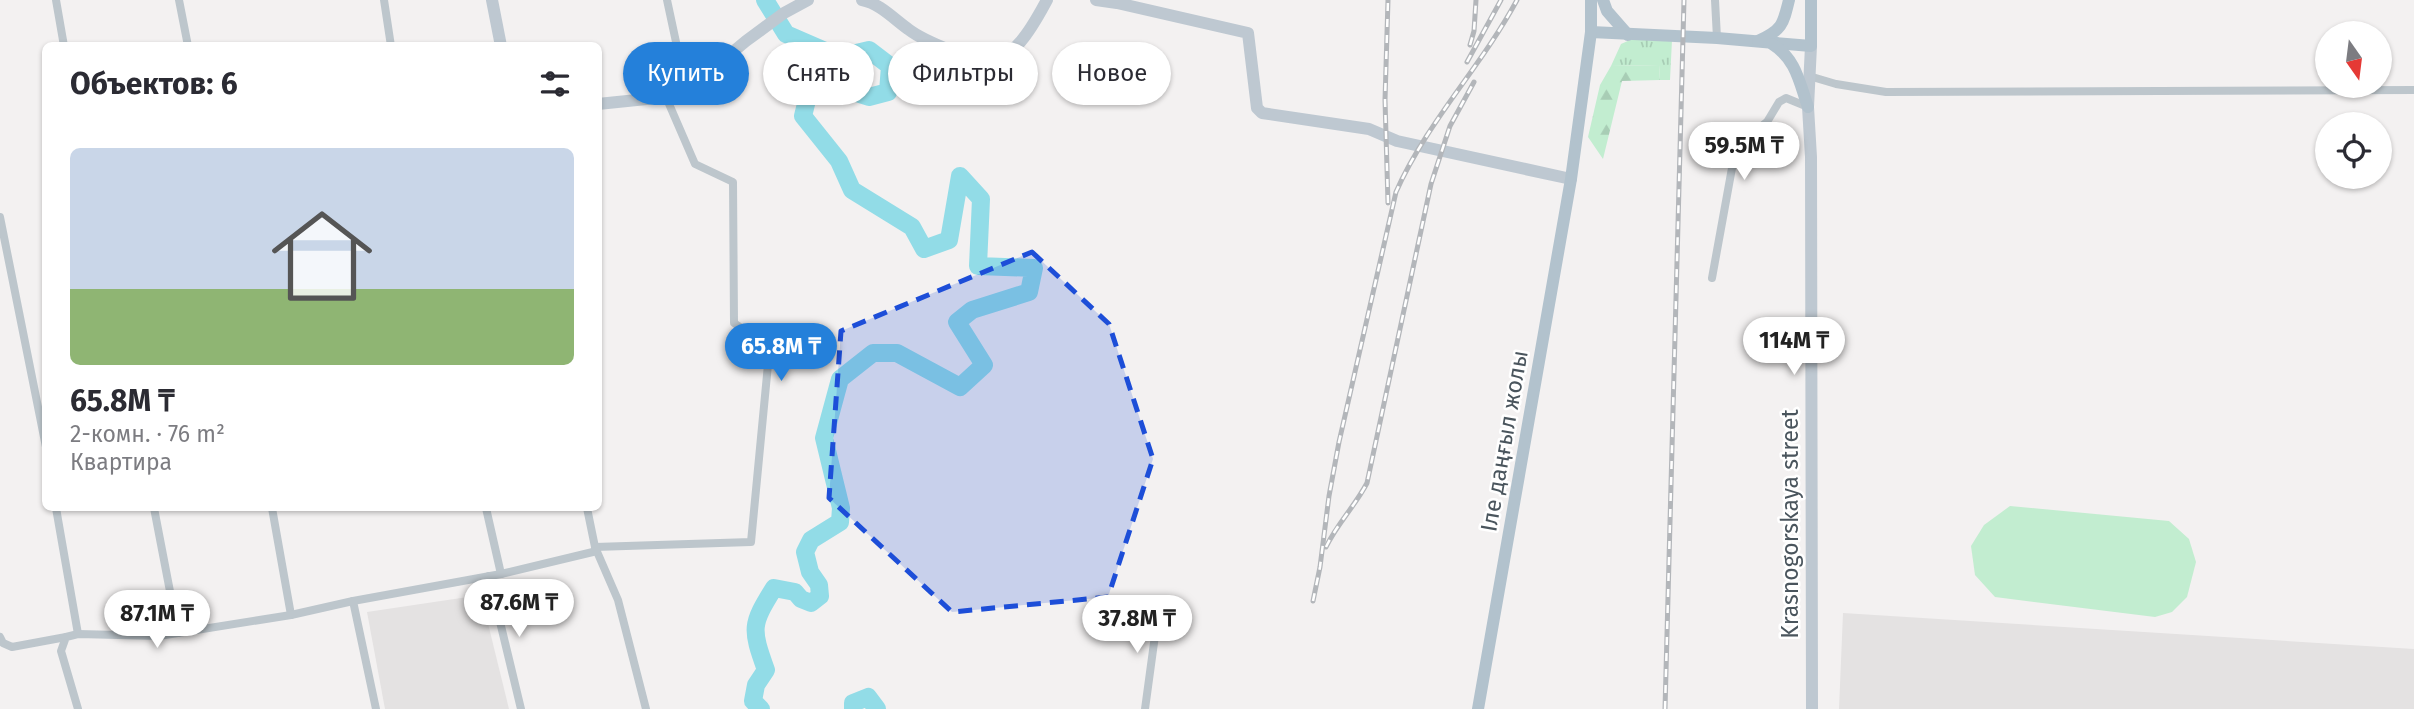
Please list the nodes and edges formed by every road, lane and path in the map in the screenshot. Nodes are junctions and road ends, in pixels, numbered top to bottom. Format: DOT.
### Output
graph roads {
  1 [pos="56,0"];
  2 [pos="179,0"];
  3 [pos="384,0"];
  4 [pos="492,0"];
  5 [pos="667,0"];
  6 [pos="808,0"];
  7 [pos="862,0"];
  8 [pos="1047,0"];
  9 [pos="1096,0"];
  10 [pos="1591,0"];
  11 [pos="1603,0"];
  12 [pos="1715,0"];
  13 [pos="1789,0"];
  14 [pos="1811,0"];
  15 [pos="1133,3"];
  16 [pos="1591,32"];
  17 [pos="1628,35"];
  18 [pos="1717,38"];
  19 [pos="1763,41"];
  20 [pos="63,42"];
  21 [pos="187,42"];
  22 [pos="390,42"];
  23 [pos="500,42"];
  24 [pos="676,42"];
  25 [pos="746,42"];
  26 [pos="1811,46"];
  27 [pos="1810,76"];
  28 [pos="2414,90"];
  29 [pos="623,101"];
  30 [pos="602,104"];
  31 [pos="674,105"];
  32 [pos="1808,107"];
  33 [pos="1571,180"];
  34 [pos="0,217"];
  35 [pos="1712,278"];
  36 [pos="41,397"];
  37 [pos="57,511"];
  38 [pos="155,511"];
  39 [pos="273,511"];
  40 [pos="487,511"];
  41 [pos="588,511"];
  42 [pos="596,549"];
  43 [pos="501,574"];
  44 [pos="489,576"];
  45 [pos="353,601"];
  46 [pos="1159,606"];
  47 [pos="291,615"];
  48 [pos="178,633"];
  49 [pos="78,634"];
  50 [pos="0,637"];
  51 [pos="65,637"];
  52 [pos="78,709"];
  53 [pos="376,709"];
  54 [pos="520,709"];
  55 [pos="646,709"];
  56 [pos="1145,709"];
  57 [pos="1478,709"];
  58 [pos="1812,709"];
  1 -- 20 [label="street"];
  2 -- 21 [label="street"];
  3 -- 22 [label="street"];
  4 -- 23 [label="street"];
  5 -- 24 [label="street"];
  6 -- 25 [label="street"];
  7 -- 8 [label="street"];
  9 -- 15 [label="street"];
  10 -- 16 [label="main road, Іле даңғыл жолы"];
  11 -- 17 [label="main road"];
  12 -- 18 [label="street"];
  13 -- 19 [label="main road"];
  14 -- 26 [label="main road"];
  15 -- 33 [label="street"];
  16 -- 17 [label="main road"];
  16 -- 33 [label="main road, Іле даңғыл жолы"];
  17 -- 18 [label="main road"];
  18 -- 19 [label="main road"];
  19 -- 26 [label="main road"];
  19 -- 32 [label="main road"];
  26 -- 27 [label="street, Krasnogorskaya street"];
  27 -- 28 [label="street"];
  27 -- 32 [label="street, Krasnogorskaya street"];
  29 -- 30 [label="street"];
  31 -- 42 [label="street"];
  32 -- 35 [label="street"];
  32 -- 58 [label="street, Krasnogorskaya street"];
  33 -- 57 [label="main road, Іле даңғыл жолы"];
  34 -- 36 [label="street"];
  37 -- 49 [label="street"];
  38 -- 48 [label="street"];
  39 -- 47 [label="street"];
  40 -- 43 [label="street"];
  41 -- 42 [label="street"];
  42 -- 43 [label="street"];
  42 -- 55 [label="street"];
  43 -- 44 [label="street"];
  44 -- 45 [label="street"];
  44 -- 54 [label="street"];
  45 -- 47 [label="street"];
  45 -- 53 [label="street"];
  46 -- 56 [label="street"];
  47 -- 48 [label="street"];
  48 -- 49 [label="street"];
  49 -- 51 [label="street"];
  50 -- 51 [label="street"];
  51 -- 52 [label="street"];
}
